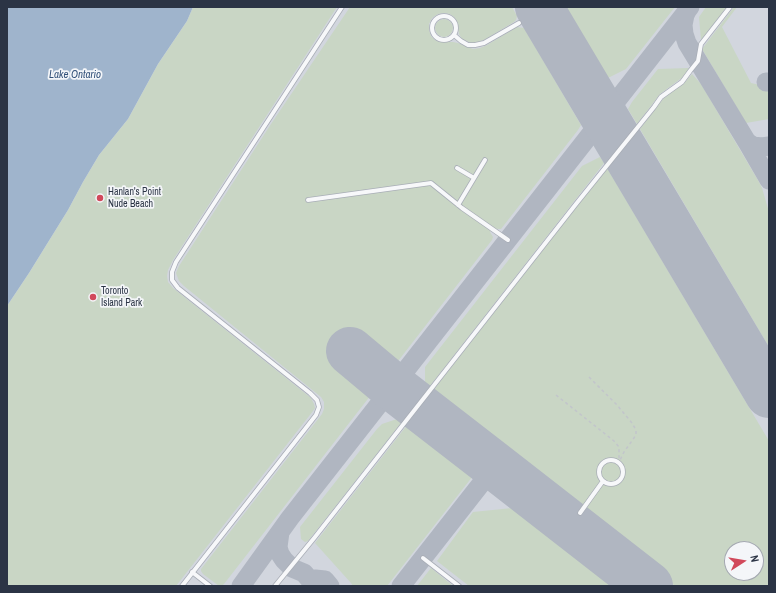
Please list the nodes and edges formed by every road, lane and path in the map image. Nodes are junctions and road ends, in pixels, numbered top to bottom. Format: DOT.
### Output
graph roads {
  1 [pos="342,7"];
  2 [pos="730,7"];
  3 [pos="519,23"];
  4 [pos="454,35"];
  5 [pos="485,160"];
  6 [pos="457,168"];
  7 [pos="474,178"];
  8 [pos="308,200"];
  9 [pos="458,204"];
  10 [pos="508,240"];
  11 [pos="589,377"];
  12 [pos="556,395"];
  13 [pos="619,462"];
  14 [pos="603,481"];
  15 [pos="580,513"];
  16 [pos="423,558"];
  17 [pos="192,572"];
  18 [pos="182,586"];
  19 [pos="210,586"];
  20 [pos="275,586"];
  21 [pos="459,586"];
  1 -- 17 [label="lane"];
  2 -- 20 [label="lane"];
  3 -- 4 [label="lane"];
  4 -- 4 [label="lane"];
  5 -- 7 [label="lane"];
  6 -- 7 [label="lane"];
  7 -- 9 [label="lane"];
  8 -- 9 [label="lane"];
  9 -- 10 [label="lane"];
  11 -- 13 [label="path"];
  12 -- 13 [label="path"];
  13 -- 14 [label="lane"];
  13 -- 14 [label="lane"];
  14 -- 15 [label="lane"];
  16 -- 21 [label="lane"];
  17 -- 18 [label="lane"];
  17 -- 19 [label="lane"];
}
